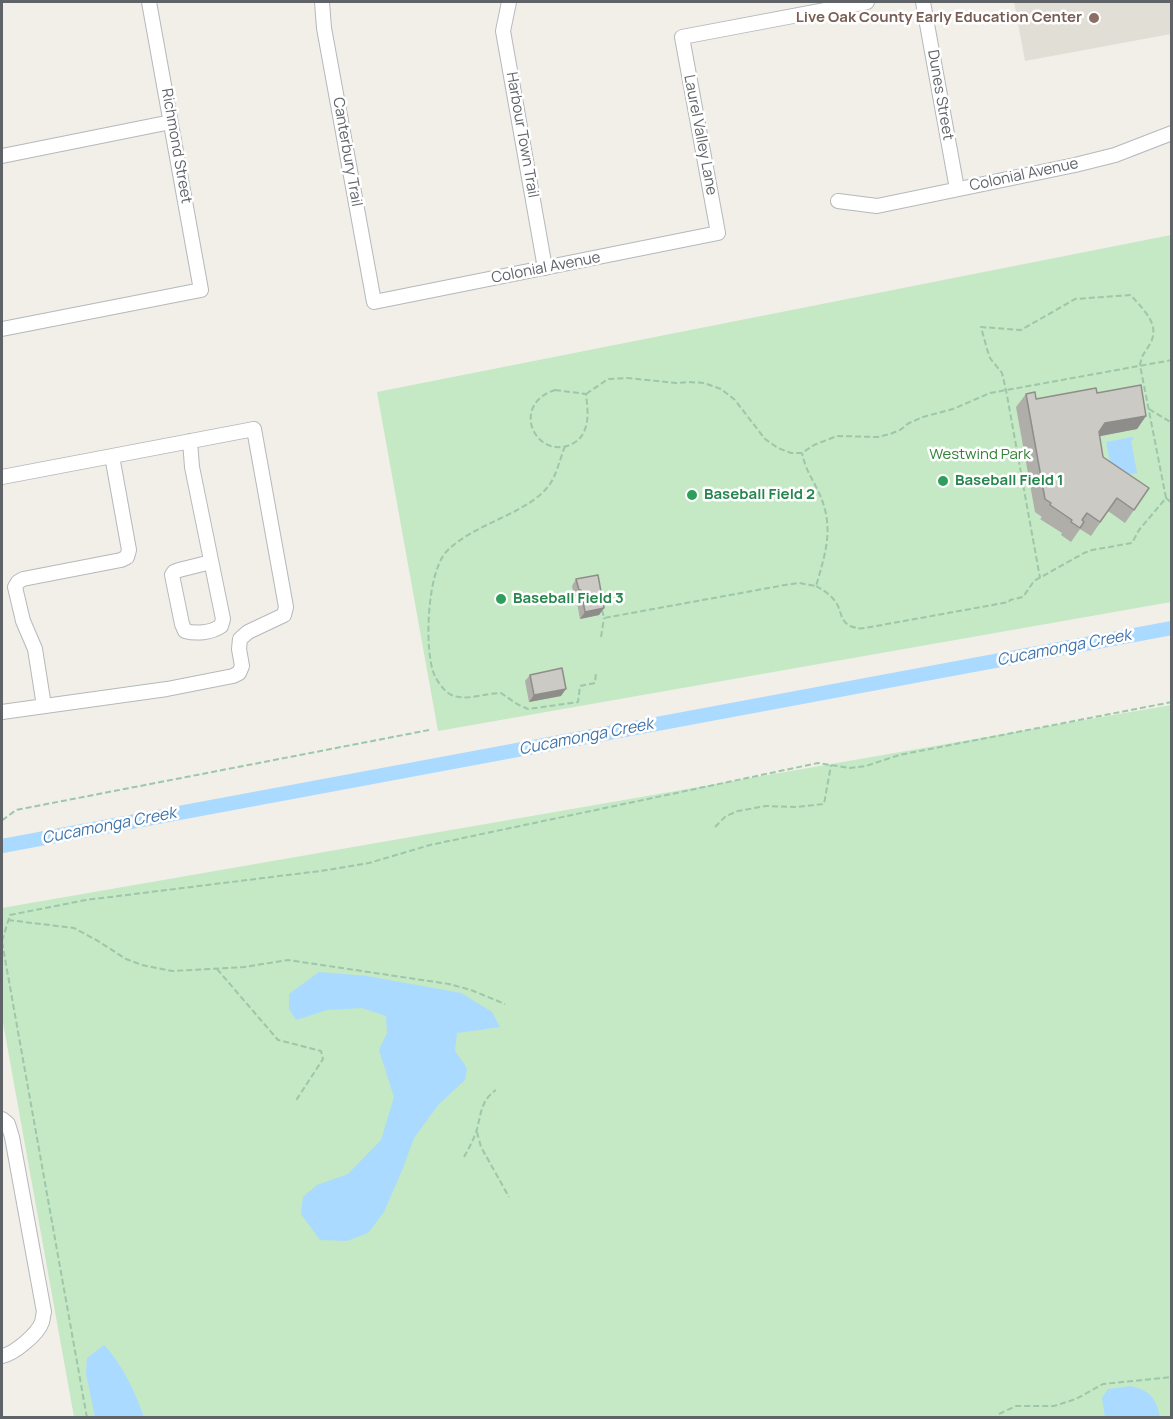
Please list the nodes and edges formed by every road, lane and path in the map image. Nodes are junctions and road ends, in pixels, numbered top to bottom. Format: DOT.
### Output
graph roads {
  1 [pos="149,2"];
  2 [pos="322,2"];
  3 [pos="509,2"];
  4 [pos="867,2"];
  5 [pos="923,2"];
  6 [pos="171,122"];
  7 [pos="1172,133"];
  8 [pos="2,156"];
  9 [pos="957,189"];
  10 [pos="838,201"];
  11 [pos="718,233"];
  12 [pos="545,268"];
  13 [pos="374,302"];
  14 [pos="2,329"];
  15 [pos="1172,360"];
  16 [pos="1140,365"];
  17 [pos="1006,390"];
  18 [pos="586,394"];
  19 [pos="1149,409"];
  20 [pos="1172,423"];
  21 [pos="190,441"];
  22 [pos="565,446"];
  23 [pos="802,453"];
  24 [pos="112,456"];
  25 [pos="2,477"];
  26 [pos="1166,498"];
  27 [pos="1172,503"];
  28 [pos="211,562"];
  29 [pos="1040,578"];
  30 [pos="816,586"];
  31 [pos="602,609"];
  32 [pos="604,618"];
  33 [pos="601,637"];
  34 [pos="596,672"];
  35 [pos="1172,702"];
  36 [pos="44,706"];
  37 [pos="2,712"];
  38 [pos="429,730"];
  39 [pos="831,765"];
  40 [pos="2,820"];
  41 [pos="715,827"];
  42 [pos="8,920"];
  43 [pos="2,941"];
  44 [pos="217,969"];
  45 [pos="505,1004"];
  46 [pos="496,1090"];
  47 [pos="295,1102"];
  48 [pos="2,1119"];
  49 [pos="476,1131"];
  50 [pos="464,1157"];
  51 [pos="509,1197"];
  52 [pos="2,1356"];
  53 [pos="1172,1377"];
  54 [pos="999,1414"];
  55 [pos="87,1418"];
  1 -- 6 [label="street, Richmond Street"];
  2 -- 13 [label="street, Canterbury Trail"];
  3 -- 12 [label="street, Harbour Town Trail"];
  4 -- 11 [label="street, Laurel Valley Lane"];
  5 -- 9 [label="street, Dunes Street"];
  6 -- 8 [label="street"];
  6 -- 14 [label="street, Richmond Street"];
  7 -- 9 [label="street, Colonial Avenue"];
  9 -- 10 [label="street, Colonial Avenue"];
  11 -- 12 [label="street, Colonial Avenue"];
  12 -- 13 [label="street, Colonial Avenue"];
  15 -- 16 [label="path"];
  16 -- 17 [label="path"];
  16 -- 17 [label="path"];
  16 -- 19 [label="path"];
  17 -- 23 [label="path"];
  17 -- 29 [label="path"];
  18 -- 22 [label="path"];
  18 -- 22 [label="path"];
  18 -- 23 [label="path"];
  19 -- 20 [label="path"];
  19 -- 26 [label="path"];
  21 -- 24 [label="street"];
  21 -- 28 [label="street"];
  21 -- 36 [label="street"];
  22 -- 34 [label="path"];
  23 -- 30 [label="path"];
  24 -- 25 [label="street"];
  24 -- 36 [label="street"];
  26 -- 27 [label="path"];
  26 -- 29 [label="path"];
  28 -- 28 [label="street"];
  29 -- 30 [label="path"];
  30 -- 32 [label="path"];
  31 -- 32 [label="path"];
  32 -- 33 [label="path"];
  35 -- 39 [label="path"];
  36 -- 37 [label="street"];
  38 -- 40 [label="path"];
  39 -- 41 [label="path"];
  39 -- 42 [label="path"];
  42 -- 43 [label="path"];
  42 -- 44 [label="path"];
  43 -- 55 [label="path"];
  44 -- 45 [label="path"];
  44 -- 47 [label="path"];
  46 -- 49 [label="path"];
  48 -- 52 [label="street"];
  49 -- 50 [label="path"];
  49 -- 51 [label="path"];
  53 -- 54 [label="path"];
}
